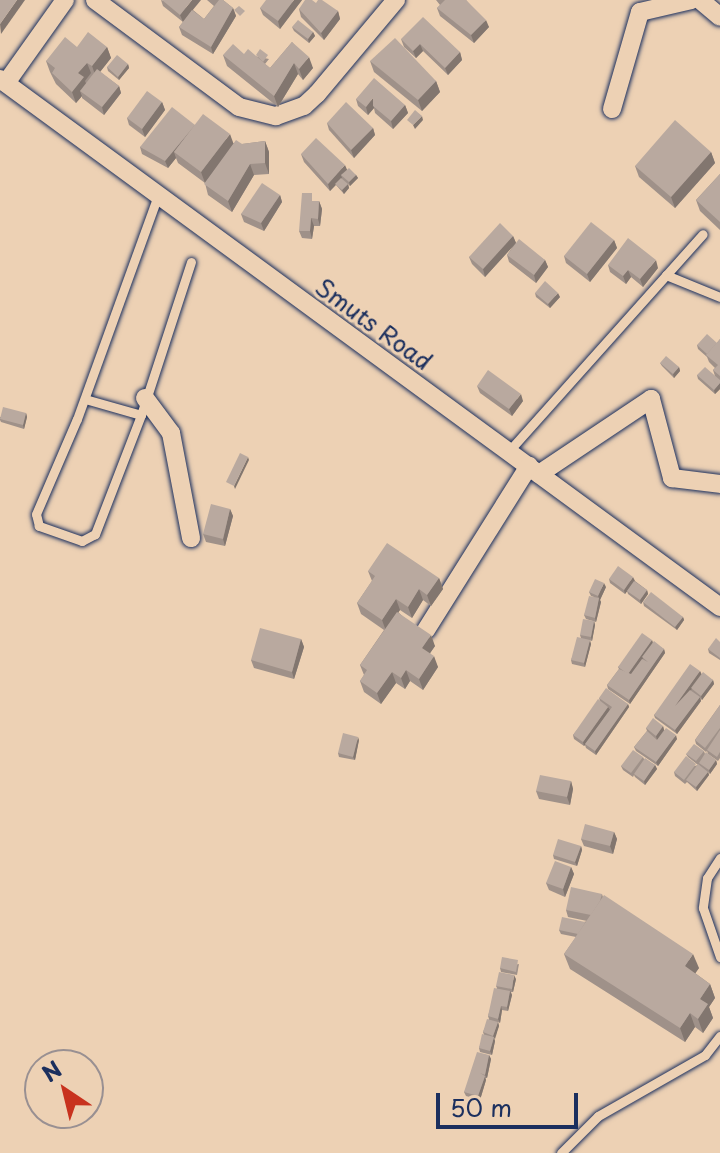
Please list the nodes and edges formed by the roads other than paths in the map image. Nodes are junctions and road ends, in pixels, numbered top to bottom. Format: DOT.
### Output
graph roads {
  1 [pos="65,0"];
  2 [pos="95,0"];
  3 [pos="692,0"];
  4 [pos="700,0"];
  5 [pos="708,0"];
  6 [pos="391,2"];
  7 [pos="720,2"];
  8 [pos="720,17"];
  9 [pos="3,81"];
  10 [pos="612,109"];
  11 [pos="158,195"];
  12 [pos="703,234"];
  13 [pos="191,262"];
  14 [pos="666,275"];
  15 [pos="720,297"];
  16 [pos="85,399"];
  17 [pos="143,407"];
  18 [pos="508,452"];
  19 [pos="534,470"];
  20 [pos="720,484"];
  21 [pos="191,538"];
  22 [pos="720,607"];
  23 [pos="426,630"];
  24 [pos="720,858"];
  25 [pos="720,957"];
  26 [pos="720,1036"];
  27 [pos="561,1153"];
  1 -- 9 [label="street"];
  2 -- 6 [label="street"];
  3 -- 10 [label="street"];
  4 -- 8 [label="street"];
  5 -- 7 [label="street"];
  9 -- 11 [label="street, Smuts Road"];
  11 -- 16 [label="lane"];
  11 -- 18 [label="street, Smuts Road"];
  12 -- 14 [label="lane"];
  13 -- 17 [label="lane"];
  14 -- 15 [label="lane"];
  14 -- 18 [label="lane"];
  16 -- 17 [label="lane"];
  16 -- 17 [label="lane"];
  17 -- 21 [label="street"];
  18 -- 19 [label="street, Smuts Road"];
  19 -- 20 [label="street"];
  19 -- 22 [label="street, Smuts Road"];
  19 -- 23 [label="street"];
  24 -- 25 [label="lane"];
  26 -- 27 [label="lane"];
}
